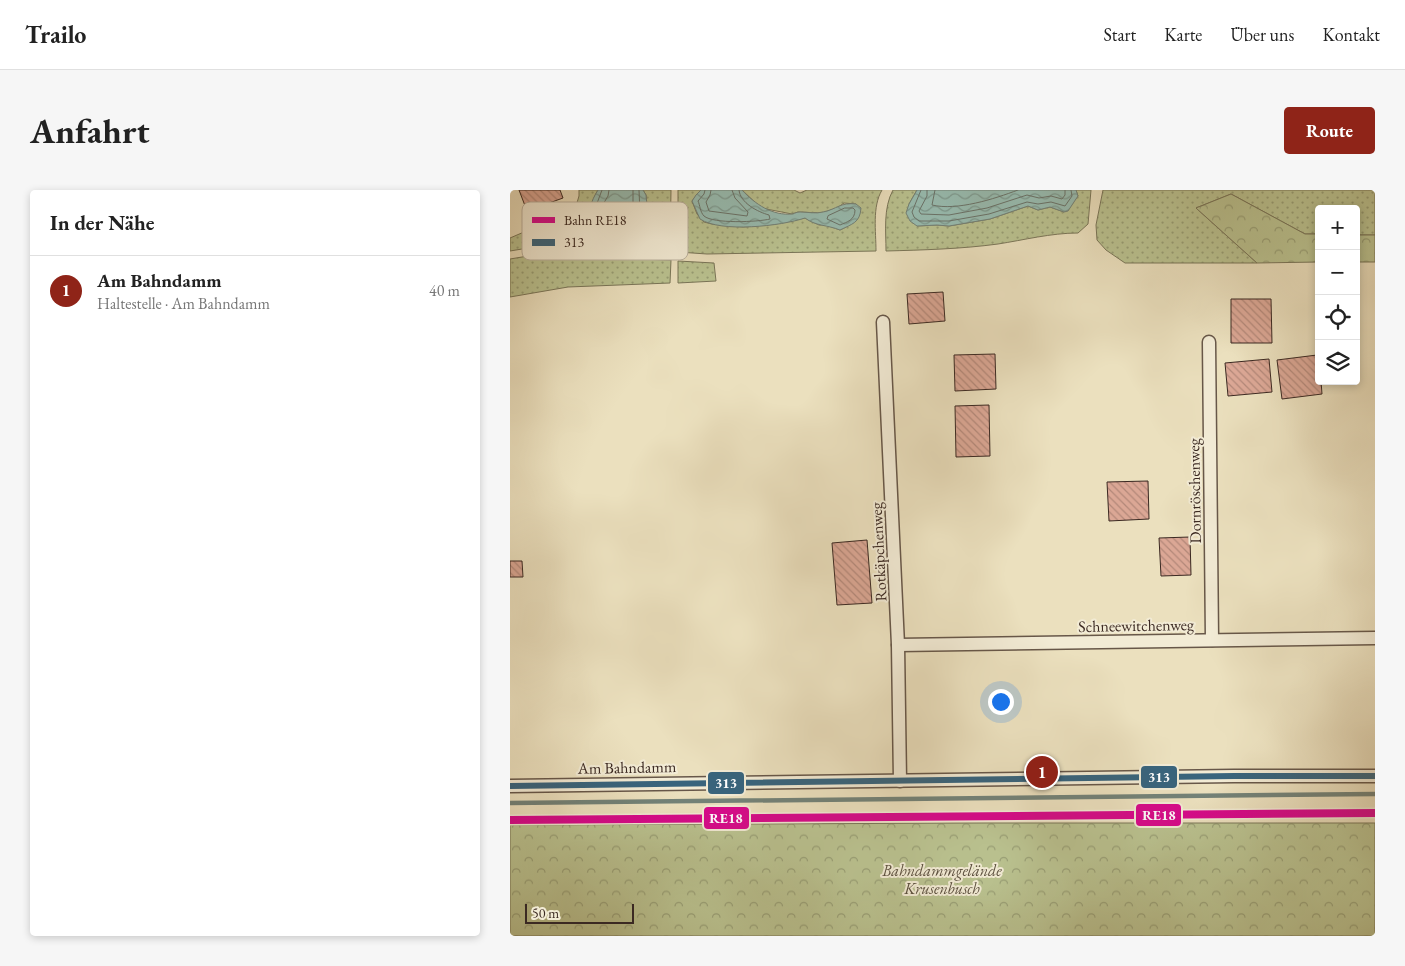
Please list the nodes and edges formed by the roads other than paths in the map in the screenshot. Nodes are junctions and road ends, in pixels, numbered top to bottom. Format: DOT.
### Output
graph roads {
  1 [pos="884,322"];
  2 [pos="1209,342"];
  3 [pos="1375,638"];
  4 [pos="1212,640"];
  5 [pos="898,645"];
  6 [pos="1375,776"];
  7 [pos="900,781"];
  8 [pos="510,786"];
  1 -- 5 [label="street, Rotkäpchenweg"];
  2 -- 4 [label="street, Dornröschenweg"];
  3 -- 4 [label="street, Schneewitchenweg"];
  4 -- 5 [label="street, Schneewitchenweg"];
  5 -- 7 [label="street, Rotkäpchenweg"];
  6 -- 7 [label="street, Am Bahndamm"];
  7 -- 8 [label="street, Am Bahndamm"];
}
